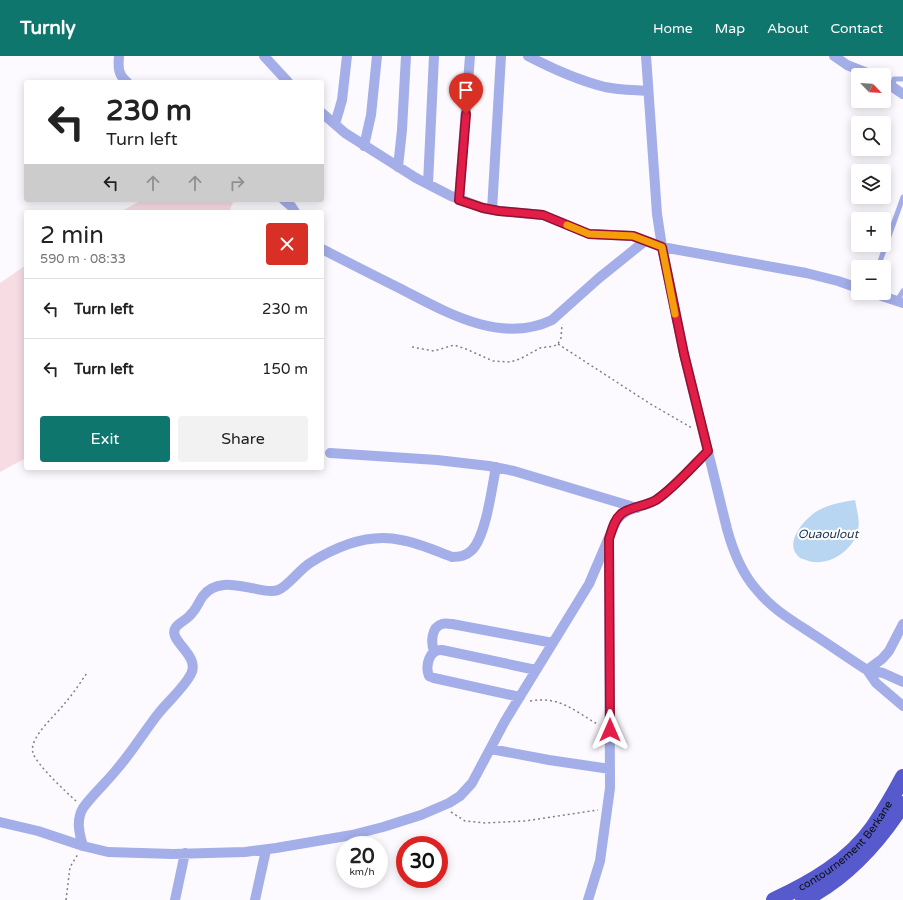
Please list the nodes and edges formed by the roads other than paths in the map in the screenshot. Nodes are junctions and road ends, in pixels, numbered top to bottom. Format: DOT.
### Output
graph roads {
  1 [pos="119,56"];
  2 [pos="264,56"];
  3 [pos="347,56"];
  4 [pos="377,56"];
  5 [pos="406,56"];
  6 [pos="434,56"];
  7 [pos="470,56"];
  8 [pos="502,56"];
  9 [pos="528,56"];
  10 [pos="834,56"];
  11 [pos="644,57"];
  12 [pos="854,68"];
  13 [pos="903,79"];
  14 [pos="125,80"];
  15 [pos="286,80"];
  16 [pos="891,82"];
  17 [pos="891,86"];
  18 [pos="648,91"];
  19 [pos="903,94"];
  20 [pos="324,116"];
  21 [pos="335,124"];
  22 [pos="364,146"];
  23 [pos="398,166"];
  24 [pos="428,184"];
  25 [pos="903,197"];
  26 [pos="459,200"];
  27 [pos="286,202"];
  28 [pos="294,210"];
  29 [pos="492,210"];
  30 [pos="645,241"];
  31 [pos="662,247"];
  32 [pos="324,250"];
  33 [pos="880,260"];
  34 [pos="851,286"];
  35 [pos="903,291"];
  36 [pos="900,302"];
  37 [pos="708,451"];
  38 [pos="326,453"];
  39 [pos="496,467"];
  40 [pos="637,508"];
  41 [pos="609,539"];
  42 [pos="903,624"];
  43 [pos="553,643"];
  44 [pos="434,651"];
  45 [pos="536,670"];
  46 [pos="867,670"];
  47 [pos="903,682"];
  48 [pos="518,700"];
  49 [pos="903,706"];
  50 [pos="491,749"];
  51 [pos="610,769"];
  52 [pos="903,777"];
  53 [pos="903,804"];
  54 [pos="0,822"];
  55 [pos="85,847"];
  56 [pos="266,850"];
  57 [pos="185,853"];
  58 [pos="175,900"];
  59 [pos="255,900"];
  60 [pos="588,900"];
  61 [pos="774,900"];
  62 [pos="803,900"];
  1 -- 14 [label="street"];
  2 -- 15 [label="street"];
  3 -- 21 [label="street"];
  4 -- 22 [label="street"];
  5 -- 23 [label="street"];
  6 -- 24 [label="street"];
  7 -- 26 [label="street"];
  8 -- 29 [label="street"];
  9 -- 18 [label="street"];
  10 -- 12 [label="street"];
  11 -- 18 [label="street"];
  13 -- 16 [label="lane"];
  17 -- 19 [label="street"];
  18 -- 31 [label="street"];
  20 -- 21 [label="street"];
  21 -- 22 [label="street"];
  22 -- 23 [label="street"];
  23 -- 24 [label="street"];
  24 -- 26 [label="street"];
  25 -- 33 [label="lane"];
  26 -- 29 [label="street"];
  27 -- 28 [label="street"];
  29 -- 30 [label="street"];
  30 -- 31 [label="street"];
  30 -- 32 [label="street"];
  31 -- 34 [label="street"];
  31 -- 37 [label="street"];
  35 -- 36 [label="lane"];
  37 -- 40 [label="street"];
  37 -- 46 [label="street"];
  38 -- 39 [label="street"];
  39 -- 40 [label="street"];
  39 -- 55 [label="street"];
  40 -- 41 [label="street"];
  41 -- 43 [label="street"];
  41 -- 51 [label="street"];
  42 -- 46 [label="street"];
  43 -- 44 [label="street"];
  43 -- 45 [label="street"];
  44 -- 45 [label="street"];
  44 -- 48 [label="street"];
  45 -- 48 [label="street"];
  46 -- 47 [label="street"];
  46 -- 49 [label="street"];
  48 -- 50 [label="street"];
  50 -- 51 [label="street"];
  50 -- 56 [label="street"];
  51 -- 60 [label="street"];
  52 -- 61 [label="highway, contournement Berkane"];
  53 -- 62 [label="highway"];
  54 -- 55 [label="street"];
  55 -- 57 [label="street"];
  56 -- 57 [label="street"];
  56 -- 59 [label="street"];
  57 -- 58 [label="street"];
}
